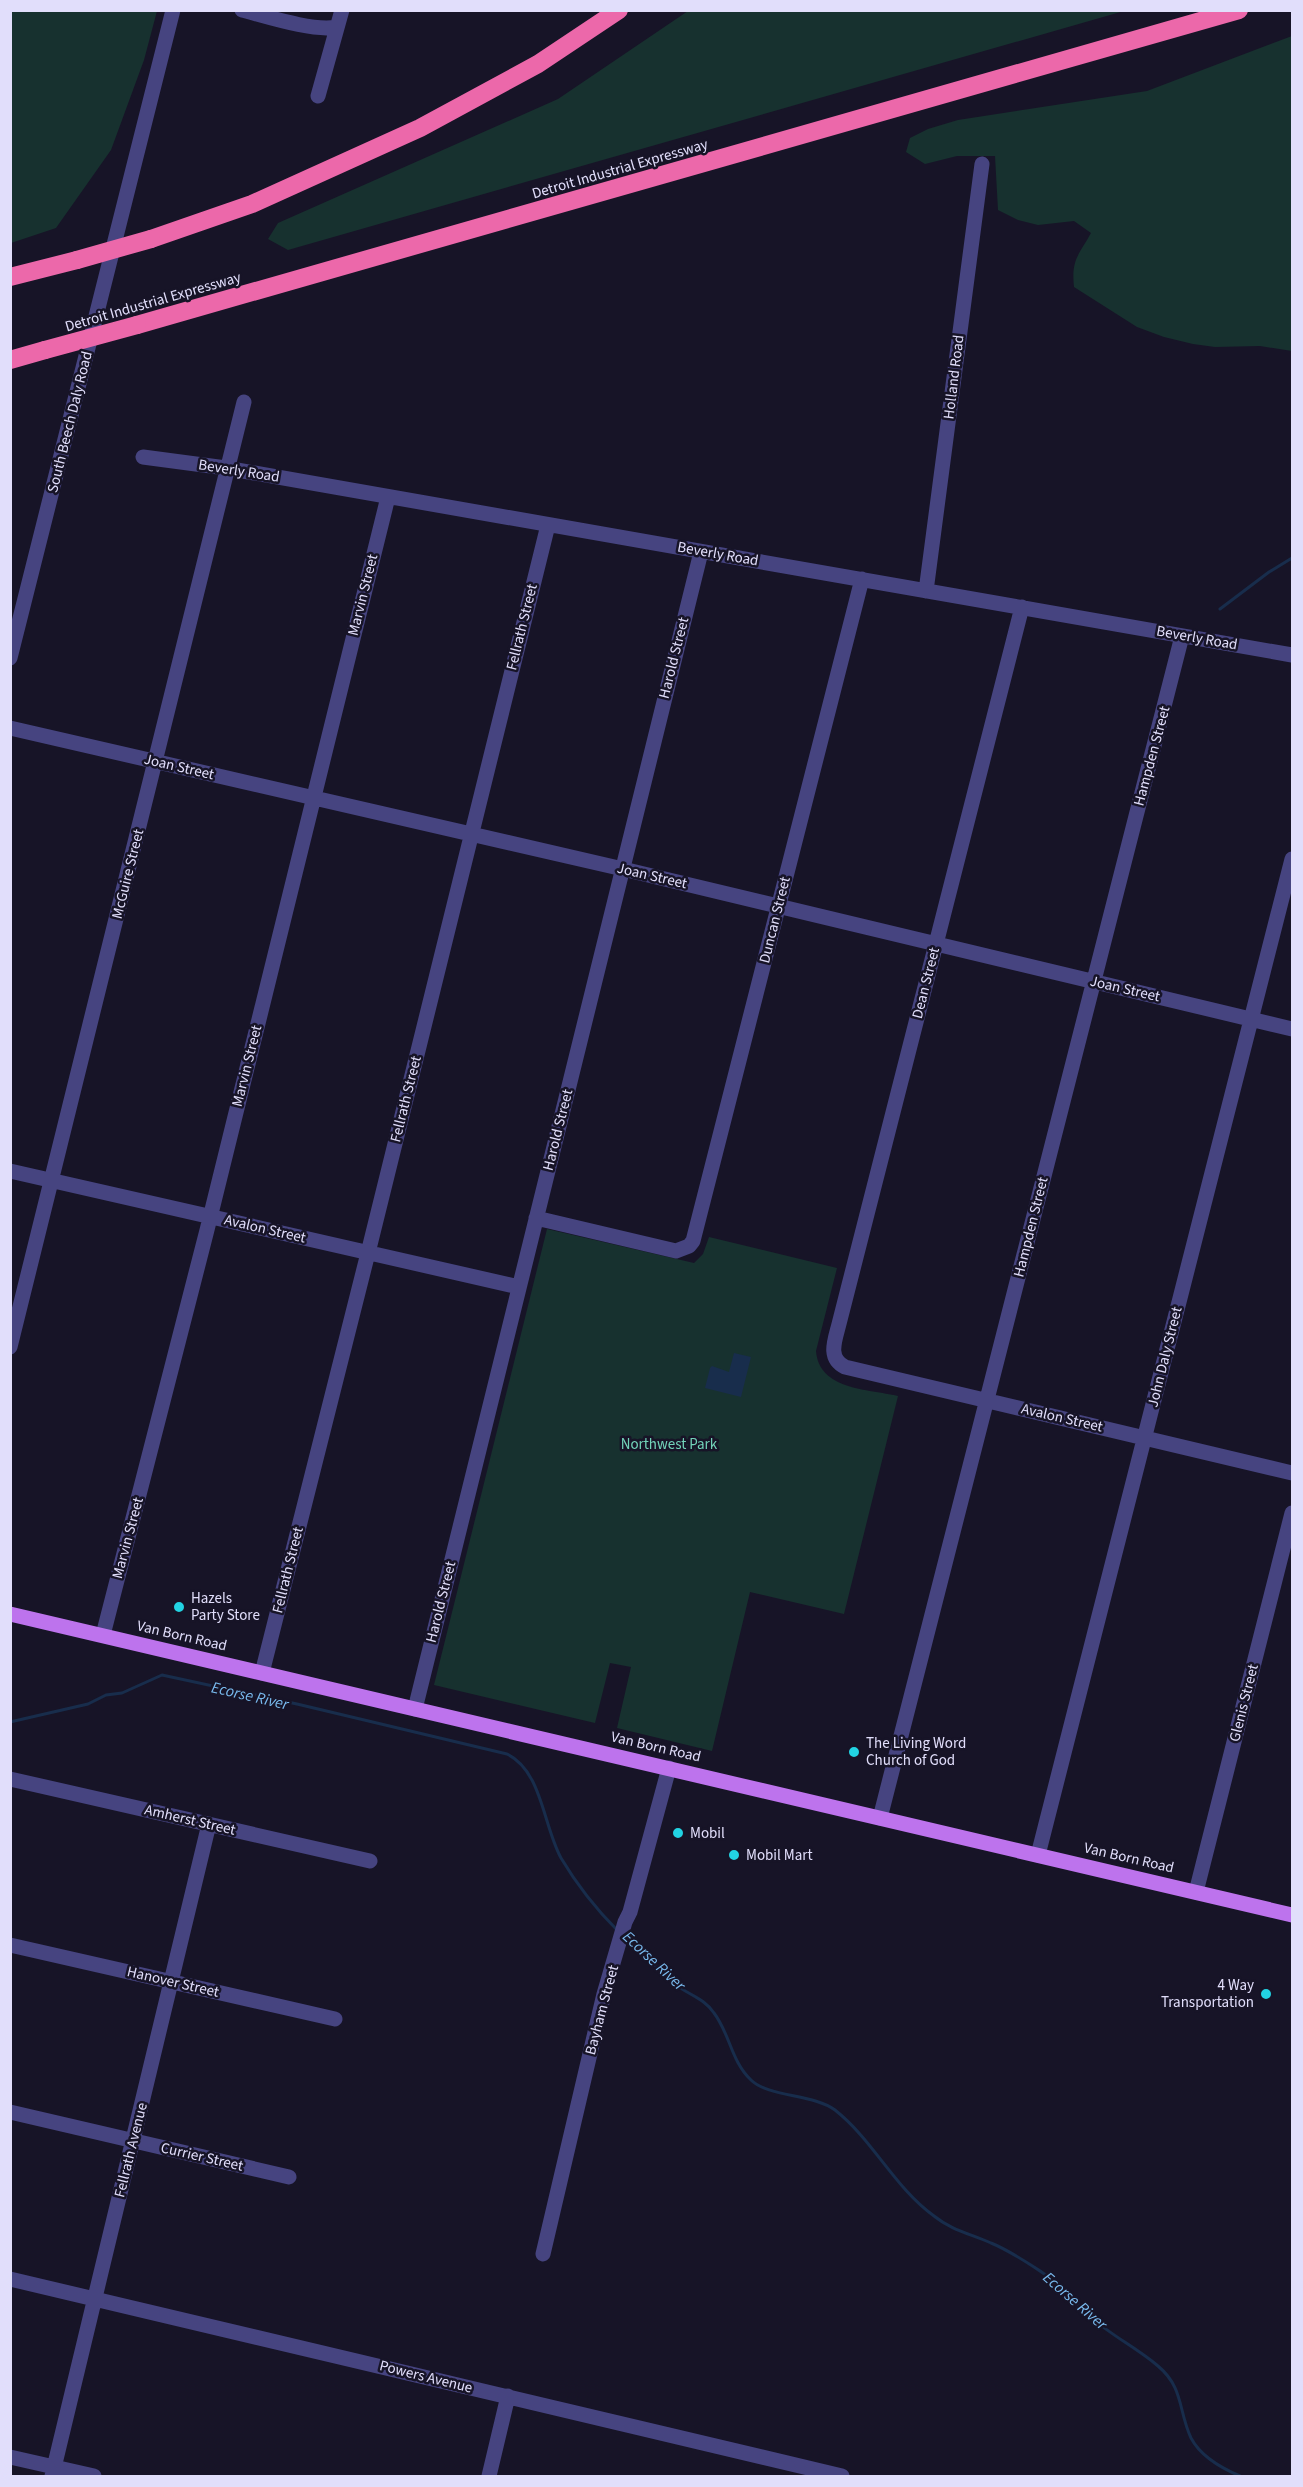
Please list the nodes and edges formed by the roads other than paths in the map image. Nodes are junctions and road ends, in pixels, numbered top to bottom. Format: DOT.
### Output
graph roads {
  1 [pos="173,10"];
  2 [pos="242,10"];
  3 [pos="342,10"];
  4 [pos="619,10"];
  5 [pos="1239,10"];
  6 [pos="336,27"];
  7 [pos="318,96"];
  8 [pos="982,164"];
  9 [pos="10,277"];
  10 [pos="10,360"];
  11 [pos="244,402"];
  12 [pos="143,457"];
  13 [pos="226,468"];
  14 [pos="388,497"];
  15 [pos="548,525"];
  16 [pos="701,552"];
  17 [pos="862,579"];
  18 [pos="926,591"];
  19 [pos="1022,608"];
  20 [pos="1182,636"];
  21 [pos="1293,655"];
  22 [pos="10,658"];
  23 [pos="10,728"];
  24 [pos="156,761"];
  25 [pos="312,797"];
  26 [pos="471,833"];
  27 [pos="1293,859"];
  28 [pos="622,869"];
  29 [pos="778,906"];
  30 [pos="936,944"];
  31 [pos="1093,981"];
  32 [pos="1252,1019"];
  33 [pos="1293,1029"];
  34 [pos="10,1171"];
  35 [pos="53,1180"];
  36 [pos="210,1217"];
  37 [pos="536,1218"];
  38 [pos="368,1253"];
  39 [pos="519,1287"];
  40 [pos="10,1347"];
  41 [pos="835,1359"];
  42 [pos="987,1400"];
  43 [pos="1145,1438"];
  44 [pos="1293,1473"];
  45 [pos="1293,1513"];
  46 [pos="10,1614"];
  47 [pos="103,1635"];
  48 [pos="262,1673"];
  49 [pos="415,1709"];
  50 [pos="669,1768"];
  51 [pos="10,1779"];
  52 [pos="880,1818"];
  53 [pos="209,1824"];
  54 [pos="1038,1855"];
  55 [pos="370,1861"];
  56 [pos="1196,1892"];
  57 [pos="1293,1914"];
  58 [pos="10,1945"];
  59 [pos="171,1982"];
  60 [pos="335,2019"];
  61 [pos="10,2112"];
  62 [pos="133,2140"];
  63 [pos="289,2177"];
  64 [pos="543,2254"];
  65 [pos="10,2279"];
  66 [pos="95,2299"];
  67 [pos="508,2396"];
  68 [pos="10,2457"];
  69 [pos="53,2472"];
  70 [pos="94,2476"];
  71 [pos="489,2476"];
  72 [pos="842,2476"];
  1 -- 22 [label="street, South Beech Daly Road"];
  2 -- 6 [label="street"];
  3 -- 6 [label="street"];
  4 -- 9 [label="highway, bridge"];
  5 -- 10 [label="highway, Detroit Industrial Expressway, bridge"];
  6 -- 7 [label="street"];
  8 -- 18 [label="street, Holland Road"];
  11 -- 13 [label="street, McGuire Street"];
  12 -- 13 [label="street, Beverly Road"];
  13 -- 14 [label="street, Beverly Road"];
  13 -- 24 [label="street, McGuire Street"];
  14 -- 15 [label="street, Beverly Road"];
  14 -- 25 [label="street, Marvin Street"];
  15 -- 16 [label="street, Beverly Road"];
  15 -- 26 [label="street, Fellrath Street"];
  16 -- 17 [label="street, Beverly Road"];
  16 -- 28 [label="street, Harold Street"];
  17 -- 18 [label="street, Beverly Road"];
  17 -- 29 [label="street, Duncan Street"];
  18 -- 19 [label="street, Beverly Road"];
  19 -- 20 [label="street, Beverly Road"];
  19 -- 30 [label="street, Dean Street"];
  20 -- 21 [label="street, Beverly Road"];
  20 -- 31 [label="street, Hampden Street"];
  23 -- 24 [label="street, Joan Street"];
  24 -- 25 [label="street, Joan Street"];
  24 -- 35 [label="street, McGuire Street"];
  25 -- 26 [label="street, Joan Street"];
  25 -- 36 [label="street, Marvin Street"];
  26 -- 28 [label="street, Joan Street"];
  26 -- 38 [label="street, Fellrath Street"];
  27 -- 32 [label="street, John Daly Street"];
  28 -- 29 [label="street, Joan Street"];
  28 -- 37 [label="street, Harold Street"];
  29 -- 30 [label="street, Joan Street"];
  29 -- 37 [label="street, Duncan Street"];
  30 -- 31 [label="street, Joan Street"];
  30 -- 41 [label="street, Dean Street"];
  31 -- 32 [label="street, Joan Street"];
  31 -- 42 [label="street, Hampden Street"];
  32 -- 33 [label="street, Joan Street"];
  32 -- 43 [label="street, John Daly Street"];
  34 -- 35 [label="street, Avalon Street"];
  35 -- 36 [label="street, Avalon Street"];
  35 -- 40 [label="street, McGuire Street"];
  36 -- 38 [label="street, Avalon Street"];
  36 -- 47 [label="street, Marvin Street"];
  37 -- 39 [label="street, Harold Street"];
  38 -- 39 [label="street, Avalon Street"];
  38 -- 48 [label="street, Fellrath Street"];
  39 -- 49 [label="street, Harold Street"];
  41 -- 42 [label="street, Avalon Street"];
  42 -- 43 [label="street, Avalon Street"];
  42 -- 52 [label="street, Hampden Street"];
  43 -- 44 [label="street, Avalon Street"];
  43 -- 54 [label="street, John Daly Street"];
  45 -- 56 [label="street, Glenis Street"];
  46 -- 47 [label="main road, Van Born Road"];
  47 -- 48 [label="main road, Van Born Road"];
  48 -- 49 [label="main road, Van Born Road"];
  49 -- 50 [label="main road, Van Born Road"];
  50 -- 52 [label="main road, Van Born Road"];
  50 -- 64 [label="street, Bayham Street"];
  51 -- 53 [label="street, Amherst Street"];
  52 -- 54 [label="main road, Van Born Road"];
  53 -- 55 [label="street, Amherst Street"];
  53 -- 59 [label="street, Fellrath Avenue"];
  54 -- 56 [label="main road, Van Born Road"];
  56 -- 57 [label="main road, Van Born Road"];
  58 -- 59 [label="street, Hanover Street"];
  59 -- 60 [label="street, Hanover Street"];
  59 -- 62 [label="street, Fellrath Avenue"];
  61 -- 62 [label="street, Currier Street"];
  62 -- 63 [label="street, Currier Street"];
  62 -- 66 [label="street, Fellrath Avenue"];
  65 -- 66 [label="street, Powers Avenue"];
  66 -- 67 [label="street, Powers Avenue"];
  66 -- 69 [label="street, Fellrath Avenue"];
  67 -- 71 [label="street"];
  67 -- 72 [label="street, Powers Avenue"];
  68 -- 69 [label="street"];
  69 -- 70 [label="street"];
}
